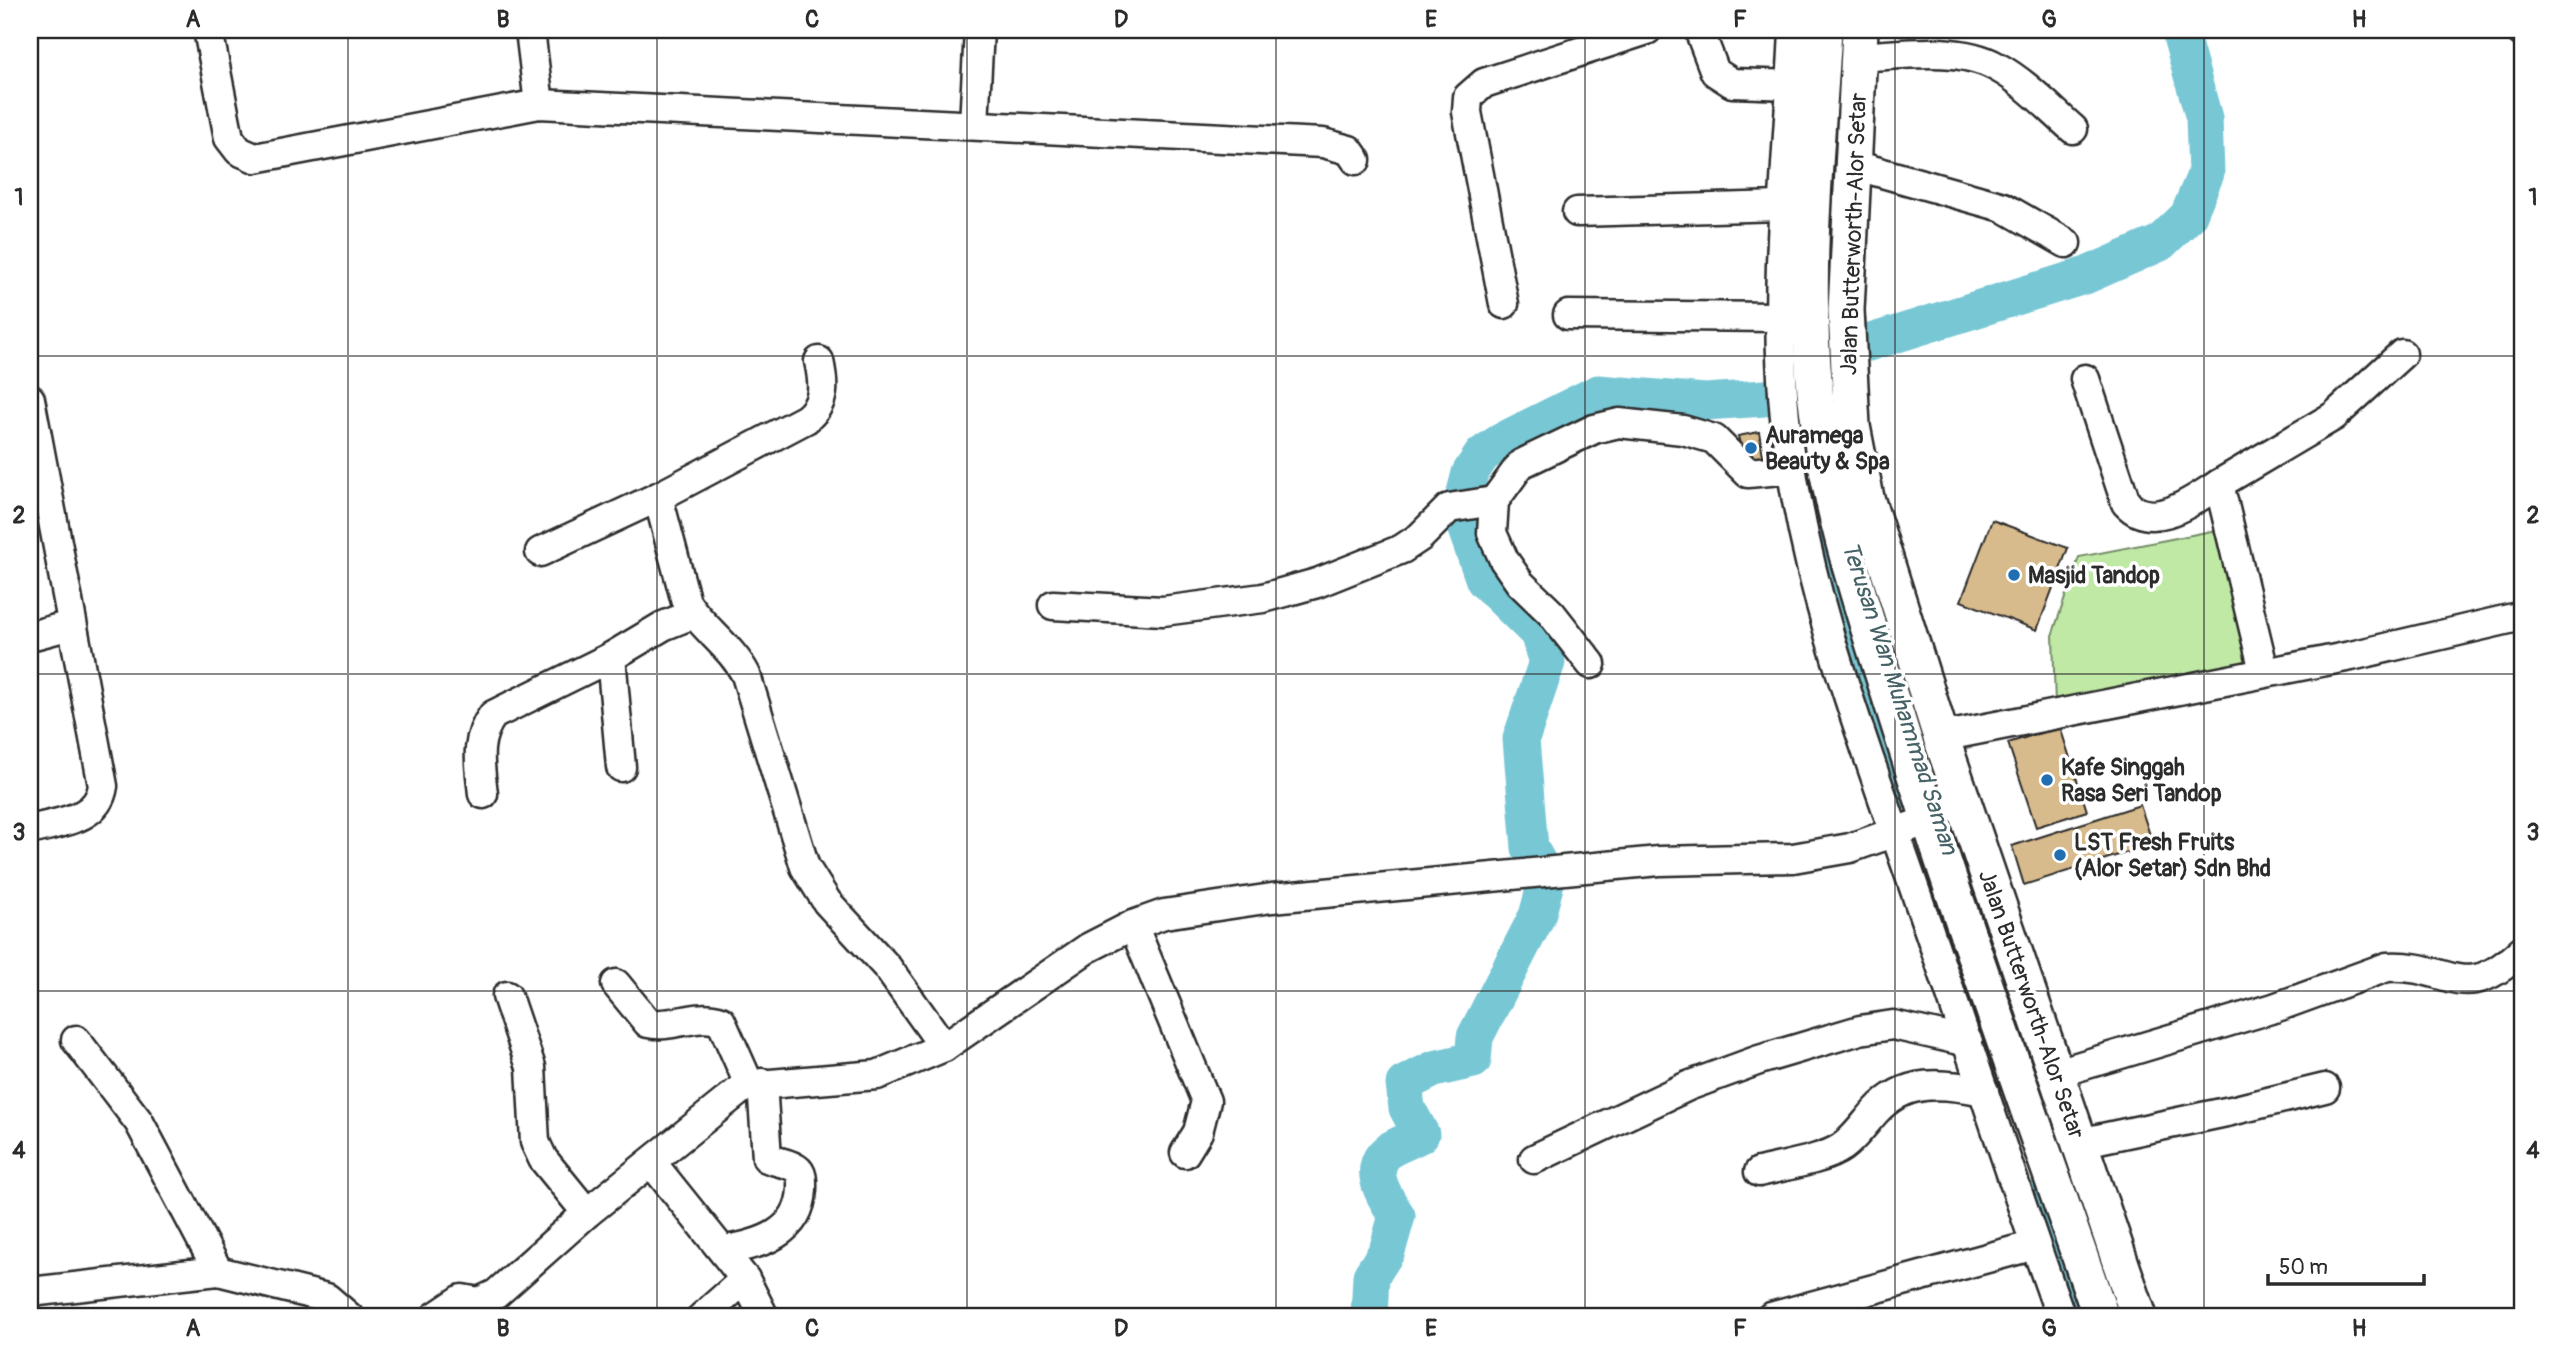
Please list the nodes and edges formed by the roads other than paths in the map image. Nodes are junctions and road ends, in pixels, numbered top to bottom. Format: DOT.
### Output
graph roads {
  1 [pos="208,30"];
  2 [pos="530,30"];
  3 [pos="979,30"];
  4 [pos="1647,30"];
  5 [pos="1699,30"];
  6 [pos="1794,30"];
  7 [pos="1824,30"];
  8 [pos="1859,43"];
  9 [pos="1791,85"];
  10 [pos="539,104"];
  11 [pos="974,124"];
  12 [pos="2073,129"];
  13 [pos="1356,160"];
  14 [pos="1854,165"];
  15 [pos="1781,206"];
  16 [pos="1577,212"];
  17 [pos="2066,243"];
  18 [pos="1504,304"];
  19 [pos="1568,315"];
  20 [pos="1779,317"];
  21 [pos="2402,354"];
  22 [pos="819,361"];
  23 [pos="2085,379"];
  24 [pos="30,399"];
  25 [pos="34,445"];
  26 [pos="1792,469"];
  27 [pos="2219,484"];
  28 [pos="658,497"];
  29 [pos="1490,501"];
  30 [pos="540,552"];
  31 [pos="1053,605"];
  32 [pos="693,614"];
  33 [pos="2522,616"];
  34 [pos="71,625"];
  35 [pos="30,636"];
  36 [pos="611,657"];
  37 [pos="1591,664"];
  38 [pos="2264,671"];
  39 [pos="1941,737"];
  40 [pos="621,767"];
  41 [pos="483,794"];
  42 [pos="1929,820"];
  43 [pos="30,830"];
  44 [pos="1895,833"];
  45 [pos="1133,925"];
  46 [pos="2522,950"];
  47 [pos="617,984"];
  48 [pos="507,996"];
  49 [pos="76,1040"];
  50 [pos="1968,1042"];
  51 [pos="944,1046"];
  52 [pos="2057,1073"];
  53 [pos="755,1084"];
  54 [pos="2325,1088"];
  55 [pos="1984,1091"];
  56 [pos="2079,1143"];
  57 [pos="1185,1153"];
  58 [pos="1534,1159"];
  59 [pos="652,1163"];
  60 [pos="1759,1172"];
  61 [pos="587,1213"];
  62 [pos="2035,1245"];
  63 [pos="724,1250"];
  64 [pos="218,1271"];
  65 [pos="745,1279"];
  66 [pos="30,1292"];
  67 [pos="480,1310"];
  68 [pos="349,1317"];
  69 [pos="435,1317"];
  70 [pos="702,1317"];
  71 [pos="764,1317"];
  72 [pos="1771,1317"];
  73 [pos="2061,1317"];
  74 [pos="2101,1317"];
  75 [pos="2139,1317"];
  1 -- 10 [label="street"];
  2 -- 10 [label="street"];
  3 -- 11 [label="street"];
  4 -- 18 [label="street"];
  5 -- 9 [label="street"];
  6 -- 9 [label="street"];
  7 -- 42 [label="main road, Jalan Butterworth-Alor Setar"];
  8 -- 12 [label="street"];
  8 -- 14 [label="main road, Jalan Butterworth-Alor Setar"];
  9 -- 15 [label="street"];
  10 -- 11 [label="street"];
  11 -- 13 [label="street"];
  14 -- 17 [label="street"];
  14 -- 39 [label="main road, Jalan Butterworth-Alor Setar"];
  15 -- 16 [label="street"];
  15 -- 20 [label="street"];
  19 -- 20 [label="street"];
  20 -- 26 [label="street"];
  21 -- 27 [label="street"];
  22 -- 28 [label="street"];
  23 -- 27 [label="street"];
  24 -- 25 [label="street"];
  25 -- 34 [label="street"];
  26 -- 29 [label="street"];
  26 -- 44 [label="street"];
  27 -- 38 [label="street"];
  28 -- 30 [label="street"];
  28 -- 32 [label="street"];
  29 -- 31 [label="street"];
  29 -- 37 [label="street"];
  32 -- 36 [label="street"];
  32 -- 51 [label="street"];
  33 -- 38 [label="street"];
  34 -- 35 [label="street"];
  34 -- 43 [label="street"];
  36 -- 40 [label="street"];
  36 -- 41 [label="street"];
  38 -- 39 [label="street"];
  39 -- 52 [label="main road, Jalan Butterworth-Alor Setar"];
  42 -- 44 [label="street"];
  42 -- 74 [label="main road, Jalan Butterworth-Alor Setar"];
  44 -- 45 [label="street"];
  44 -- 50 [label="street"];
  45 -- 51 [label="street"];
  45 -- 57 [label="street"];
  46 -- 52 [label="street"];
  47 -- 53 [label="street"];
  48 -- 61 [label="street"];
  49 -- 64 [label="street"];
  50 -- 55 [label="street"];
  50 -- 58 [label="street"];
  51 -- 53 [label="street"];
  52 -- 56 [label="main road, Jalan Butterworth-Alor Setar"];
  53 -- 59 [label="street"];
  53 -- 63 [label="street"];
  54 -- 56 [label="street"];
  55 -- 60 [label="street"];
  55 -- 62 [label="street"];
  56 -- 75 [label="main road, Jalan Butterworth-Alor Setar"];
  59 -- 61 [label="street"];
  59 -- 63 [label="street"];
  61 -- 67 [label="street"];
  62 -- 72 [label="street"];
  62 -- 73 [label="street"];
  63 -- 65 [label="street"];
  64 -- 66 [label="street"];
  64 -- 68 [label="street"];
  65 -- 70 [label="street"];
  65 -- 71 [label="street"];
  67 -- 69 [label="street"];
}
